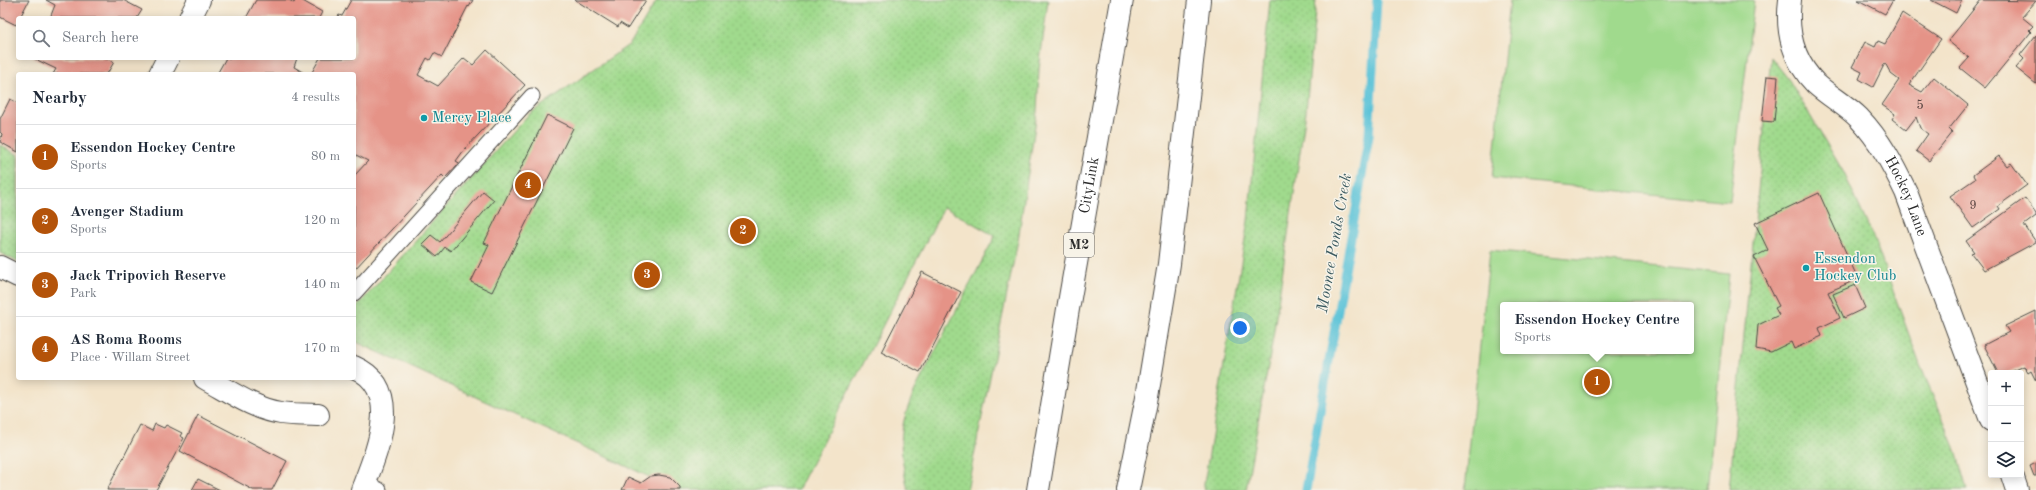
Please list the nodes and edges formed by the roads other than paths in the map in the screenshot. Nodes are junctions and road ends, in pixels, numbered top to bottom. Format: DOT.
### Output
graph roads {
  1 [pos="199,0"];
  2 [pos="1122,0"];
  3 [pos="1199,0"];
  4 [pos="1790,0"];
  5 [pos="191,16"];
  6 [pos="167,60"];
  7 [pos="161,72"];
  8 [pos="532,96"];
  9 [pos="0,267"];
  10 [pos="16,275"];
  11 [pos="356,291"];
  12 [pos="356,368"];
  13 [pos="209,380"];
  14 [pos="1988,412"];
  15 [pos="318,415"];
  16 [pos="2013,478"];
  17 [pos="369,488"];
  18 [pos="1038,490"];
  19 [pos="1128,490"];
  20 [pos="2017,490"];
  1 -- 5 [label="main road"];
  2 -- 18 [label="main road, CityLink / M2"];
  3 -- 19 [label="main road"];
  4 -- 14 [label="main road, Hockey Lane"];
  6 -- 7 [label="main road"];
  8 -- 11 [label="lane"];
  9 -- 10 [label="main road"];
  12 -- 17 [label="main road"];
  13 -- 15 [label="main road"];
  16 -- 20 [label="main road"];
}
